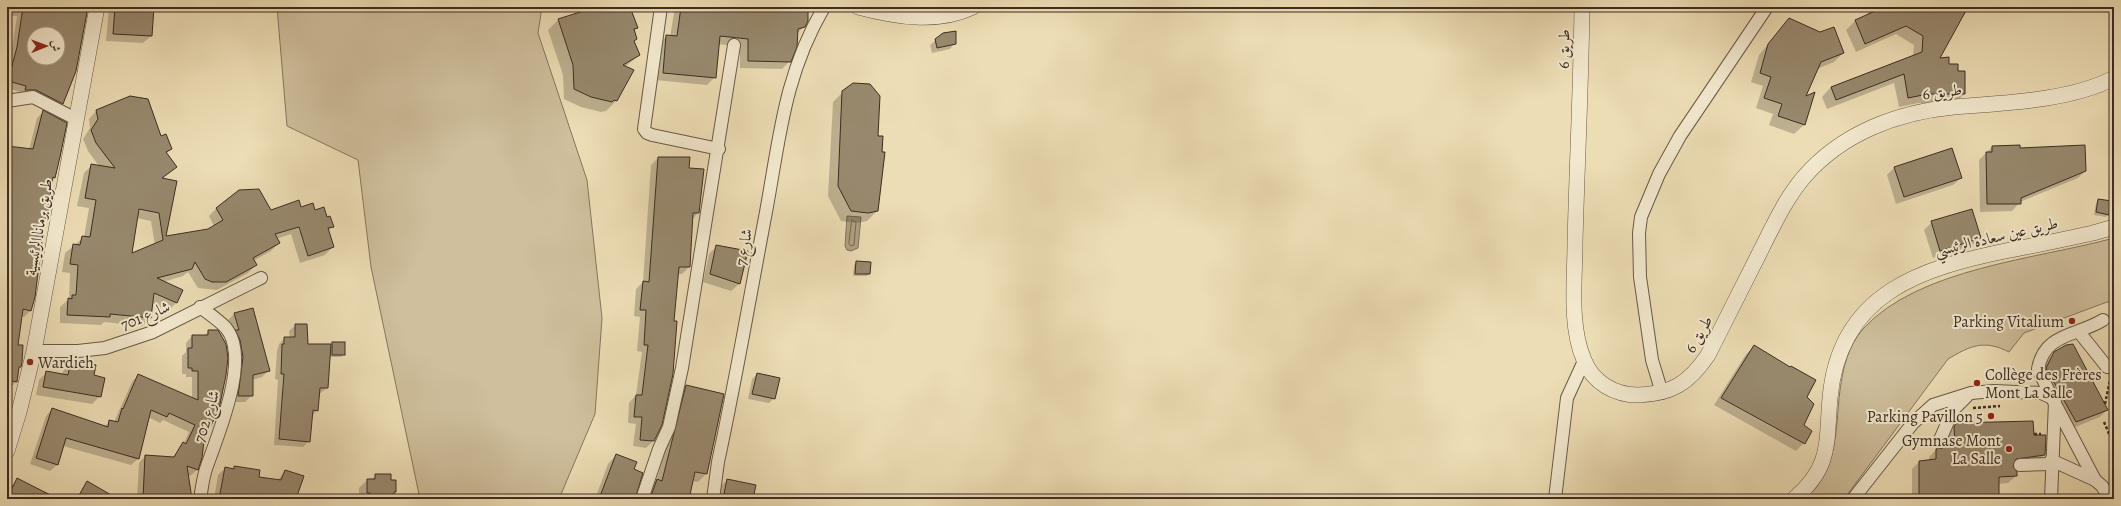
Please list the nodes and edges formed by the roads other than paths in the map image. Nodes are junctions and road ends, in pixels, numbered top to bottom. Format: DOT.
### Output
graph roads {
  1 [pos="97,7"];
  2 [pos="661,7"];
  3 [pos="824,7"];
  4 [pos="858,7"];
  5 [pos="973,7"];
  6 [pos="1582,7"];
  7 [pos="1767,7"];
  8 [pos="734,45"];
  9 [pos="2114,78"];
  10 [pos="7,102"];
  11 [pos="76,119"];
  12 [pos="719,149"];
  13 [pos="2114,227"];
  14 [pos="261,278"];
  15 [pos="200,307"];
  16 [pos="2103,320"];
  17 [pos="2079,332"];
  18 [pos="34,351"];
  19 [pos="1584,361"];
  20 [pos="2109,370"];
  21 [pos="1662,393"];
  22 [pos="1971,393"];
  23 [pos="2053,400"];
  24 [pos="1939,442"];
  25 [pos="7,451"];
  26 [pos="2051,462"];
  27 [pos="2020,465"];
  28 [pos="2095,480"];
  29 [pos="200,499"];
  30 [pos="642,499"];
  31 [pos="713,499"];
  32 [pos="1555,499"];
  33 [pos="1794,499"];
  34 [pos="1853,499"];
  35 [pos="2051,499"];
  36 [pos="2110,499"];
  1 -- 11 [label="street, طريق برمانا الرئيسية"];
  2 -- 12 [label="street"];
  3 -- 31 [label="street, شارع 7"];
  4 -- 5 [label="street"];
  6 -- 19 [label="street, طريق 6"];
  7 -- 21 [label="street"];
  8 -- 12 [label="street"];
  9 -- 21 [label="street, طريق 6"];
  10 -- 11 [label="street"];
  11 -- 18 [label="street, طريق برمانا الرئيسية"];
  12 -- 30 [label="street"];
  13 -- 33 [label="street, طريق عين سعادة الرئيسي"];
  14 -- 15 [label="street, شارع 701"];
  15 -- 18 [label="street, شارع 701"];
  15 -- 29 [label="street, شارع 702"];
  16 -- 17 [label="street"];
  17 -- 20 [label="street"];
  17 -- 23 [label="street"];
  18 -- 25 [label="street, طريق برمانا الرئيسية"];
  19 -- 21 [label="street, طريق 6"];
  19 -- 32 [label="street"];
  22 -- 23 [label="street"];
  22 -- 24 [label="street"];
  22 -- 34 [label="street"];
  23 -- 26 [label="street"];
  23 -- 28 [label="street"];
  26 -- 27 [label="street"];
  26 -- 28 [label="street"];
  26 -- 35 [label="street"];
  28 -- 36 [label="street"];
}
